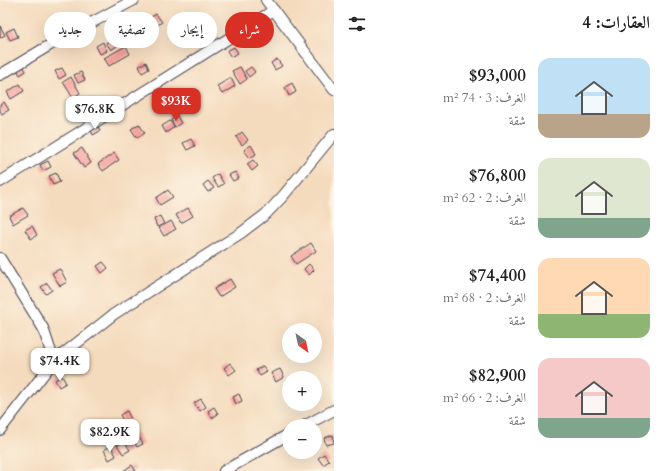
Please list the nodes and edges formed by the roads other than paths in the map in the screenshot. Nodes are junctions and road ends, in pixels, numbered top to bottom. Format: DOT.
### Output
graph roads {
  1 [pos="134,0"];
  2 [pos="266,0"];
  3 [pos="274,10"];
  4 [pos="0,75"];
  5 [pos="334,90"];
  6 [pos="334,134"];
  7 [pos="0,182"];
  8 [pos="0,258"];
  9 [pos="4,274"];
  10 [pos="54,361"];
  11 [pos="334,410"];
  12 [pos="317,419"];
  13 [pos="0,430"];
  14 [pos="282,438"];
  15 [pos="224,471"];
  1 -- 4 [label="street"];
  2 -- 3 [label="street"];
  3 -- 5 [label="street"];
  3 -- 7 [label="street"];
  6 -- 10 [label="street"];
  8 -- 9 [label="street"];
  9 -- 10 [label="street"];
  10 -- 13 [label="street"];
  11 -- 12 [label="street"];
  14 -- 15 [label="street"];
}
